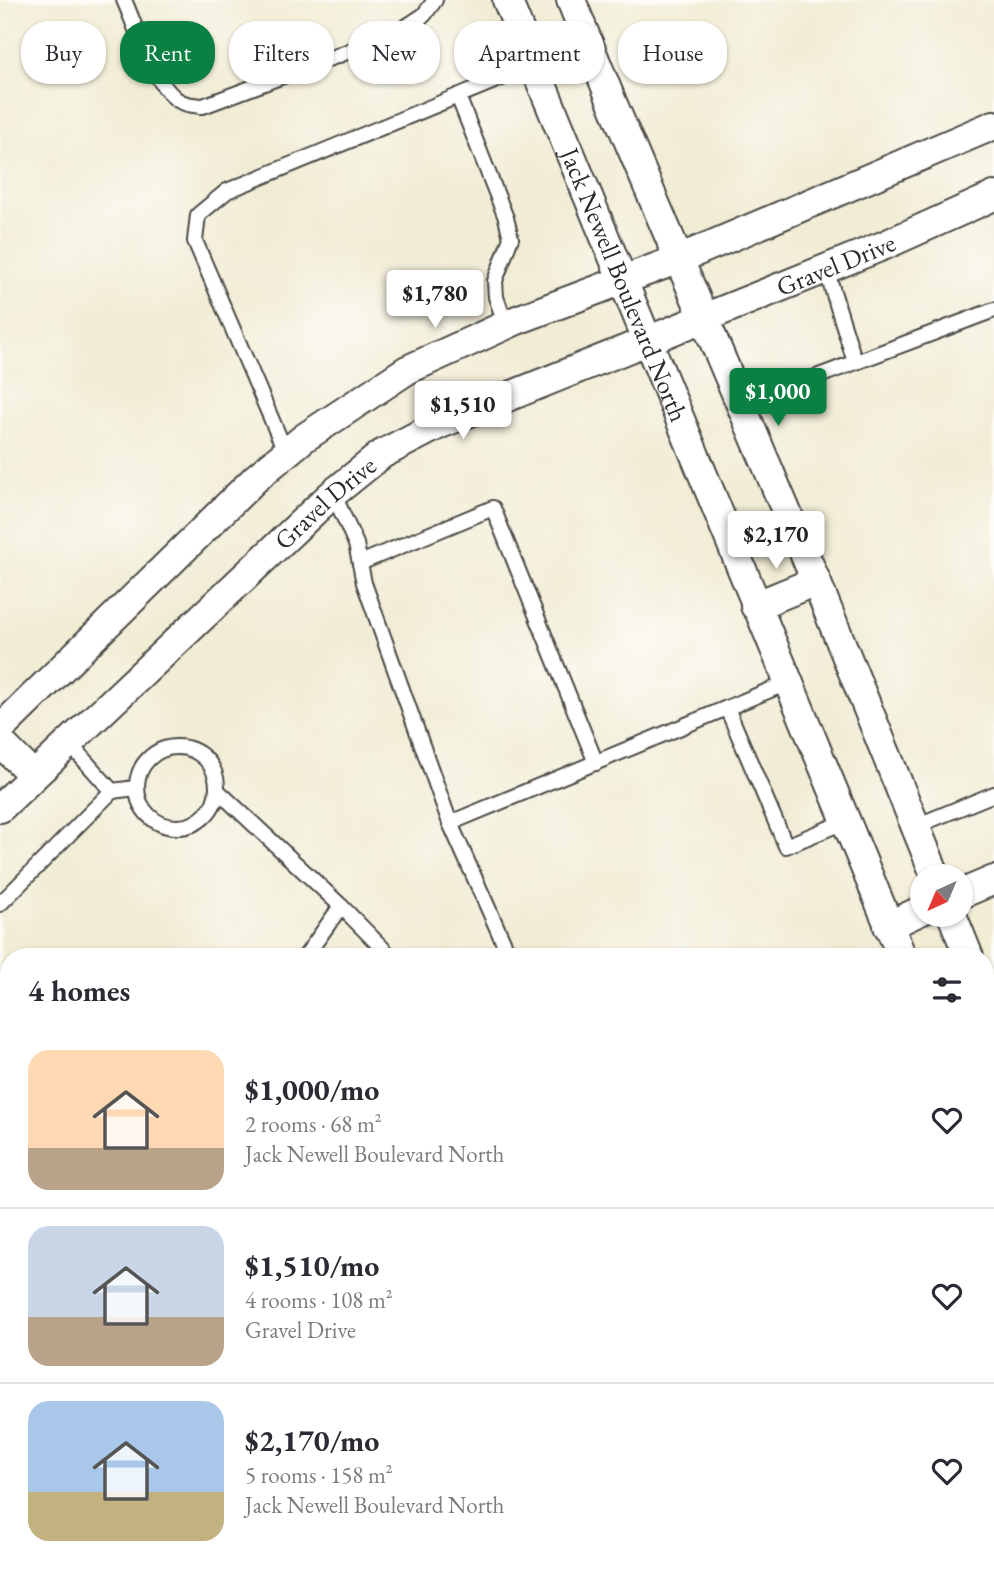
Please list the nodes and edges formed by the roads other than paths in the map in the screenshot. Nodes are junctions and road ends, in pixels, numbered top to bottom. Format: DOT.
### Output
graph roads {
  1 [pos="124,0"];
  2 [pos="435,0"];
  3 [pos="507,0"];
  4 [pos="570,0"];
  5 [pos="515,21"];
  6 [pos="487,84"];
  7 [pos="541,84"];
  8 [pos="458,96"];
  9 [pos="994,125"];
  10 [pos="994,196"];
  11 [pos="679,259"];
  12 [pos="826,269"];
  13 [pos="621,281"];
  14 [pos="994,310"];
  15 [pos="704,318"];
  16 [pos="506,326"];
  17 [pos="646,341"];
  18 [pos="855,362"];
  19 [pos="741,405"];
  20 [pos="286,453"];
  21 [pos="333,493"];
  22 [pos="360,563"];
  23 [pos="816,580"];
  24 [pos="755,606"];
  25 [pos="787,683"];
  26 [pos="727,708"];
  27 [pos="0,729"];
  28 [pos="0,742"];
  29 [pos="68,742"];
  30 [pos="596,763"];
  31 [pos="33,775"];
  32 [pos="136,788"];
  33 [pos="218,790"];
  34 [pos="112,791"];
  35 [pos="994,794"];
  36 [pos="2,803"];
  37 [pos="844,822"];
  38 [pos="450,823"];
  39 [pos="916,826"];
  40 [pos="931,864"];
  41 [pos="994,880"];
  42 [pos="973,889"];
  43 [pos="0,904"];
  44 [pos="341,906"];
  45 [pos="910,916"];
  46 [pos="888,926"];
  47 [pos="957,928"];
  48 [pos="311,948"];
  49 [pos="382,948"];
  50 [pos="506,948"];
  51 [pos="898,948"];
  52 [pos="965,948"];
  1 -- 2 [label="lane"];
  3 -- 5 [label="street, Jack Newell Boulevard North"];
  4 -- 11 [label="street"];
  6 -- 8 [label="lane"];
  7 -- 13 [label="street, Jack Newell Boulevard North"];
  8 -- 16 [label="lane"];
  8 -- 20 [label="lane"];
  9 -- 11 [label="street"];
  10 -- 12 [label="street, Gravel Drive"];
  11 -- 13 [label="street"];
  11 -- 15 [label="street"];
  12 -- 15 [label="street, Gravel Drive"];
  12 -- 18 [label="lane"];
  13 -- 16 [label="street"];
  13 -- 17 [label="street, Jack Newell Boulevard North"];
  14 -- 18 [label="lane"];
  15 -- 17 [label="street, Gravel Drive"];
  15 -- 19 [label="street"];
  16 -- 20 [label="street"];
  17 -- 21 [label="street, Gravel Drive"];
  17 -- 24 [label="street, Jack Newell Boulevard North"];
  18 -- 19 [label="lane"];
  19 -- 23 [label="street"];
  20 -- 27 [label="street"];
  21 -- 22 [label="lane"];
  21 -- 29 [label="street, Gravel Drive"];
  22 -- 30 [label="lane"];
  22 -- 38 [label="lane"];
  23 -- 24 [label="street"];
  23 -- 39 [label="street"];
  24 -- 25 [label="street, Jack Newell Boulevard North"];
  25 -- 26 [label="lane"];
  25 -- 37 [label="street, Jack Newell Boulevard North"];
  26 -- 30 [label="lane"];
  26 -- 37 [label="lane"];
  28 -- 31 [label="street"];
  29 -- 31 [label="street, Gravel Drive"];
  29 -- 34 [label="lane"];
  30 -- 38 [label="lane"];
  31 -- 36 [label="street, Gravel Drive"];
  32 -- 33 [label="lane"];
  32 -- 33 [label="lane"];
  32 -- 34 [label="lane"];
  33 -- 44 [label="lane"];
  34 -- 43 [label="lane"];
  35 -- 39 [label="lane"];
  37 -- 46 [label="street, Jack Newell Boulevard North"];
  38 -- 50 [label="lane"];
  39 -- 40 [label="street"];
  41 -- 42 [label="street"];
  44 -- 48 [label="lane"];
  44 -- 49 [label="lane"];
  45 -- 46 [label="street"];
  46 -- 51 [label="street, Jack Newell Boulevard North"];
  47 -- 52 [label="street"];
}
